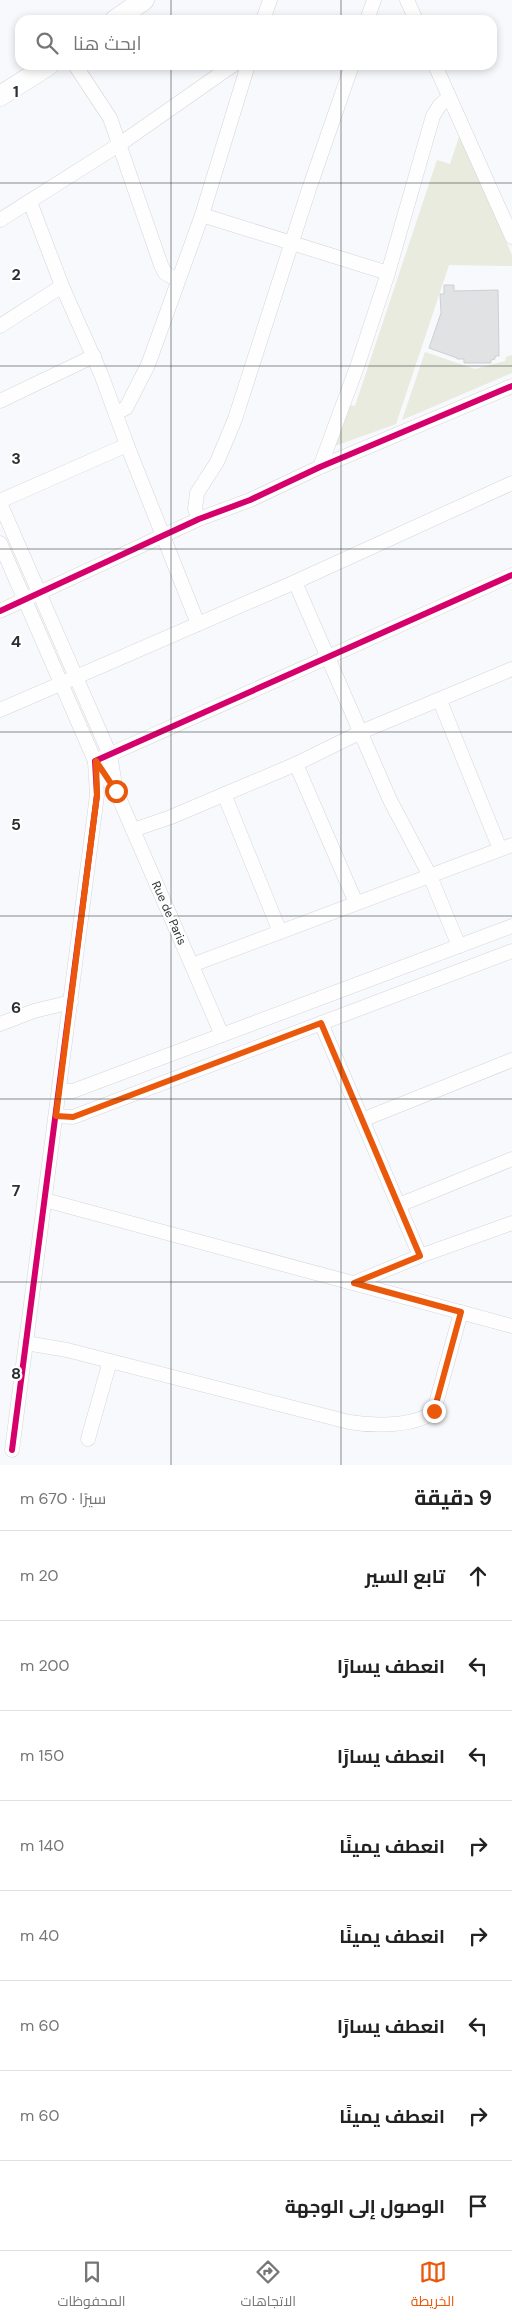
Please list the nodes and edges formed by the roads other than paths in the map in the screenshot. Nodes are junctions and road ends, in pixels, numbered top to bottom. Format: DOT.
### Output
graph roads {
  1 [pos="144,0"];
  2 [pos="270,0"];
  3 [pos="374,0"];
  4 [pos="407,0"];
  5 [pos="122,15"];
  6 [pos="266,15"];
  7 [pos="369,15"];
  8 [pos="414,15"];
  9 [pos="41,70"];
  10 [pos="77,70"];
  11 [pos="227,70"];
  12 [pos="246,70"];
  13 [pos="350,70"];
  14 [pos="437,70"];
  15 [pos="0,96"];
  16 [pos="449,97"];
  17 [pos="120,144"];
  18 [pos="30,202"];
  19 [pos="202,215"];
  20 [pos="0,220"];
  21 [pos="512,237"];
  22 [pos="292,243"];
  23 [pos="388,273"];
  24 [pos="178,280"];
  25 [pos="62,286"];
  26 [pos="0,326"];
  27 [pos="94,356"];
  28 [pos="512,386"];
  29 [pos="0,401"];
  30 [pos="116,413"];
  31 [pos="126,445"];
  32 [pos="320,467"];
  33 [pos="512,484"];
  34 [pos="0,502"];
  35 [pos="199,519"];
  36 [pos="163,536"];
  37 [pos="0,543"];
  38 [pos="512,575"];
  39 [pos="295,582"];
  40 [pos="39,593"];
  41 [pos="25,600"];
  42 [pos="0,611"];
  43 [pos="198,624"];
  44 [pos="328,658"];
  45 [pos="512,669"];
  46 [pos="76,677"];
  47 [pos="61,683"];
  48 [pos="440,701"];
  49 [pos="0,710"];
  50 [pos="361,732"];
  51 [pos="110,754"];
  52 [pos="96,761"];
  53 [pos="296,764"];
  54 [pos="116,791"];
  55 [pos="224,794"];
  56 [pos="133,830"];
  57 [pos="506,847"];
  58 [pos="430,876"];
  59 [pos="356,903"];
  60 [pos="512,926"];
  61 [pos="280,932"];
  62 [pos="458,946"];
  63 [pos="512,951"];
  64 [pos="192,965"];
  65 [pos="70,1002"];
  66 [pos="321,1023"];
  67 [pos="0,1024"];
  68 [pos="222,1035"];
  69 [pos="512,1060"];
  70 [pos="59,1091"];
  71 [pos="56,1116"];
  72 [pos="362,1120"];
  73 [pos="512,1158"];
  74 [pos="45,1200"];
  75 [pos="399,1204"];
  76 [pos="512,1223"];
  77 [pos="420,1256"];
  78 [pos="354,1283"];
  79 [pos="461,1312"];
  80 [pos="512,1326"];
  81 [pos="26,1343"];
  82 [pos="110,1361"];
  83 [pos="88,1439"];
  84 [pos="12,1450"];
  1 -- 5 [label="street"];
  2 -- 6 [label="street"];
  3 -- 7 [label="street"];
  4 -- 8 [label="street"];
  9 -- 15 [label="street"];
  10 -- 17 [label="street"];
  11 -- 17 [label="street"];
  12 -- 19 [label="street"];
  13 -- 22 [label="street"];
  14 -- 16 [label="street"];
  16 -- 21 [label="street"];
  16 -- 23 [label="street"];
  17 -- 18 [label="street"];
  17 -- 24 [label="street"];
  18 -- 20 [label="street"];
  18 -- 25 [label="street"];
  19 -- 22 [label="street"];
  19 -- 24 [label="street"];
  22 -- 23 [label="street"];
  22 -- 35 [label="street"];
  23 -- 32 [label="street"];
  24 -- 30 [label="street"];
  25 -- 26 [label="street"];
  25 -- 27 [label="street"];
  27 -- 29 [label="street"];
  27 -- 30 [label="street"];
  28 -- 32 [label="street"];
  30 -- 31 [label="street"];
  31 -- 34 [label="street"];
  31 -- 36 [label="street"];
  32 -- 35 [label="street"];
  33 -- 39 [label="street"];
  34 -- 40 [label="street"];
  35 -- 36 [label="street"];
  36 -- 40 [label="street"];
  36 -- 43 [label="street"];
  37 -- 41 [label="street"];
  38 -- 44 [label="street"];
  39 -- 43 [label="street"];
  39 -- 44 [label="street"];
  40 -- 41 [label="street"];
  40 -- 46 [label="street"];
  41 -- 42 [label="street"];
  41 -- 47 [label="street"];
  43 -- 46 [label="street"];
  44 -- 50 [label="street"];
  44 -- 51 [label="street"];
  45 -- 48 [label="street"];
  46 -- 47 [label="street"];
  46 -- 51 [label="street"];
  47 -- 49 [label="street"];
  47 -- 52 [label="street"];
  48 -- 50 [label="street"];
  48 -- 57 [label="street"];
  50 -- 53 [label="street"];
  50 -- 58 [label="street"];
  51 -- 52 [label="street"];
  51 -- 54 [label="street"];
  52 -- 54 [label="street"];
  52 -- 65 [label="street"];
  53 -- 55 [label="street"];
  53 -- 59 [label="street"];
  54 -- 56 [label="street, Rue de Paris"];
  55 -- 56 [label="street"];
  55 -- 61 [label="street"];
  56 -- 64 [label="street, Rue de Paris"];
  57 -- 58 [label="street"];
  58 -- 59 [label="street"];
  58 -- 62 [label="street"];
  59 -- 61 [label="street"];
  60 -- 62 [label="street"];
  61 -- 64 [label="street"];
  62 -- 68 [label="street"];
  63 -- 66 [label="street"];
  64 -- 68 [label="street, Rue de Paris"];
  65 -- 67 [label="street"];
  65 -- 70 [label="street"];
  66 -- 71 [label="street"];
  66 -- 72 [label="street"];
  68 -- 70 [label="street"];
  69 -- 72 [label="street"];
  70 -- 71 [label="street"];
  71 -- 74 [label="street"];
  72 -- 75 [label="street"];
  73 -- 75 [label="street"];
  74 -- 78 [label="street"];
  74 -- 81 [label="street"];
  75 -- 77 [label="street"];
  76 -- 77 [label="street"];
  77 -- 78 [label="street"];
  78 -- 79 [label="street"];
  79 -- 80 [label="street"];
  79 -- 82 [label="street"];
  81 -- 82 [label="street"];
  81 -- 84 [label="street"];
  82 -- 83 [label="street"];
}
